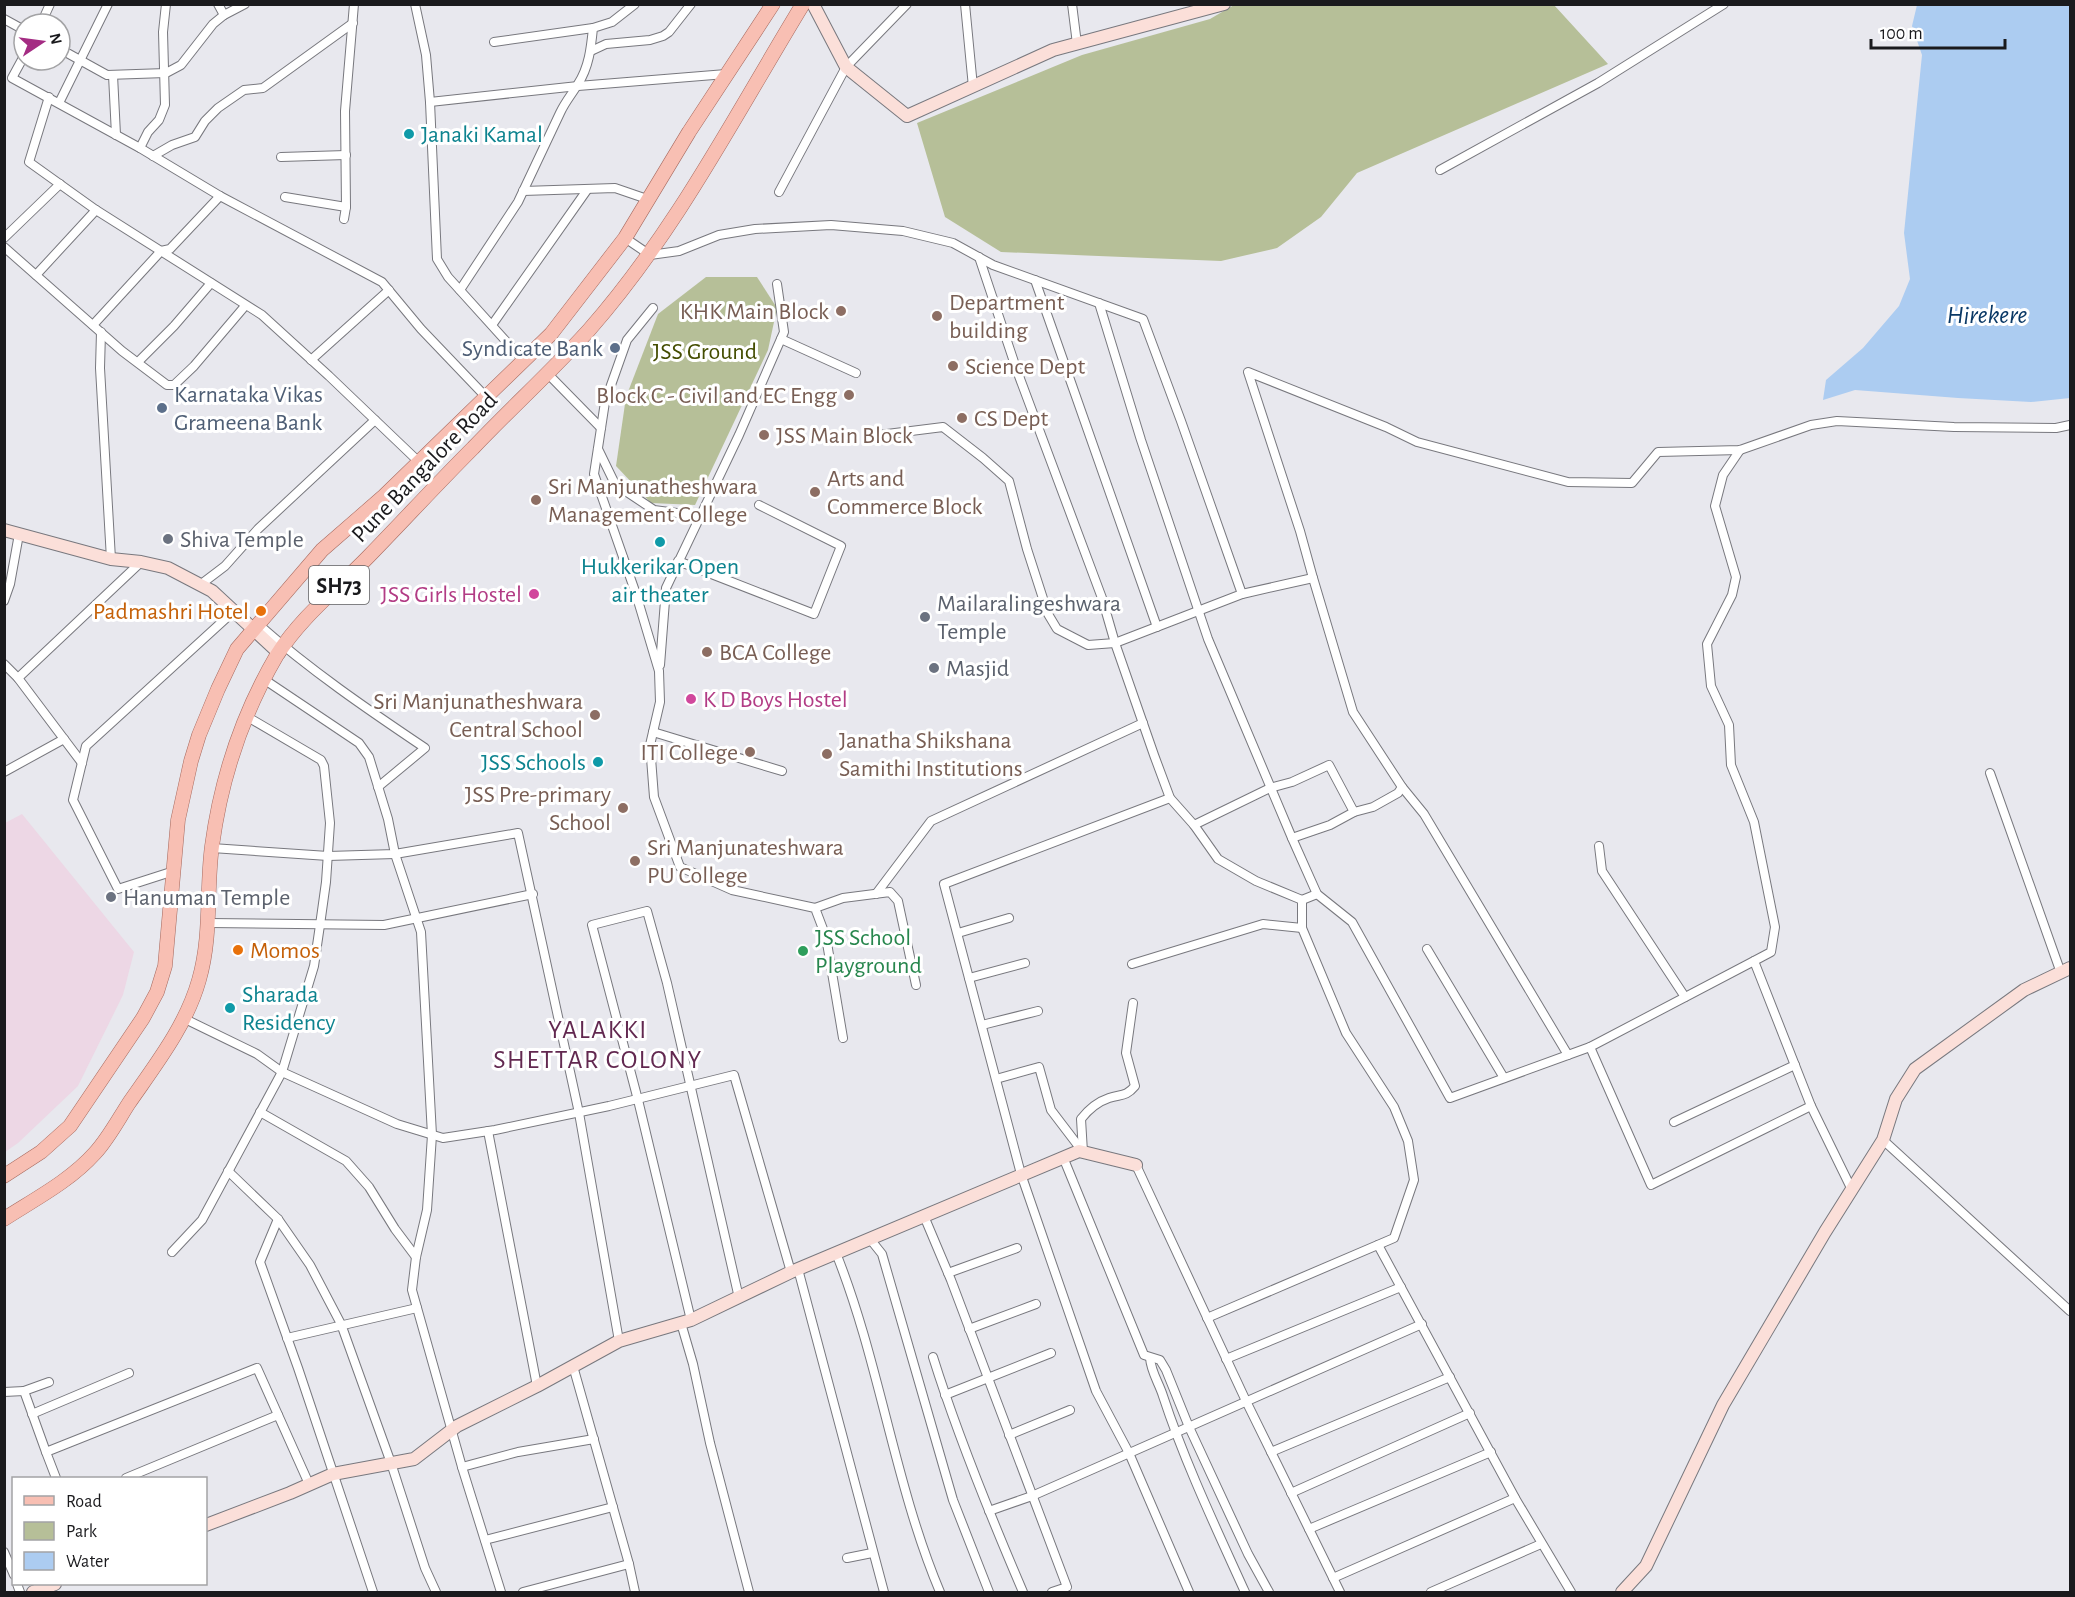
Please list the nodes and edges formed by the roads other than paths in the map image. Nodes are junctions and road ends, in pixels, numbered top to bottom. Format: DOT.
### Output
graph roads {
  1 [pos="108,4"];
  2 [pos="166,4"];
  3 [pos="218,4"];
  4 [pos="245,4"];
  5 [pos="354,4"];
  6 [pos="415,4"];
  7 [pos="634,4"];
  8 [pos="691,4"];
  9 [pos="773,4"];
  10 [pos="803,4"];
  11 [pos="813,4"];
  12 [pos="907,4"];
  13 [pos="965,4"];
  14 [pos="1072,4"];
  15 [pos="1724,4"];
  16 [pos="1217,6"];
  17 [pos="224,15"];
  18 [pos="353,23"];
  19 [pos="593,28"];
  20 [pos="494,42"];
  21 [pos="1077,44"];
  22 [pos="591,51"];
  23 [pos="72,56"];
  24 [pos="80,60"];
  25 [pos="846,67"];
  26 [pos="15,72"];
  27 [pos="166,73"];
  28 [pos="726,74"];
  29 [pos="113,75"];
  30 [pos="578,86"];
  31 [pos="973,87"];
  32 [pos="49,97"];
  33 [pos="430,102"];
  34 [pos="59,103"];
  35 [pos="116,135"];
  36 [pos="140,148"];
  37 [pos="346,155"];
  38 [pos="153,156"];
  39 [pos="281,157"];
  40 [pos="1440,170"];
  41 [pos="60,184"];
  42 [pos="523,190"];
  43 [pos="587,190"];
  44 [pos="779,192"];
  45 [pos="220,196"];
  46 [pos="285,197"];
  47 [pos="650,200"];
  48 [pos="346,207"];
  49 [pos="96,210"];
  50 [pos="344,219"];
  51 [pos="4,238"];
  52 [pos="625,238"];
  53 [pos="4,247"];
  54 [pos="161,250"];
  55 [pos="650,255"];
  56 [pos="979,257"];
  57 [pos="36,275"];
  58 [pos="1035,280"];
  59 [pos="211,283"];
  60 [pos="777,284"];
  61 [pos="389,290"];
  62 [pos="460,290"];
  63 [pos="1099,303"];
  64 [pos="245,306"];
  65 [pos="653,308"];
  66 [pos="93,325"];
  67 [pos="492,325"];
  68 [pos="101,332"];
  69 [pos="781,339"];
  70 [pos="311,360"];
  71 [pos="522,360"];
  72 [pos="138,362"];
  73 [pos="856,373"];
  74 [pos="548,374"];
  75 [pos="486,397"];
  76 [pos="375,420"];
  77 [pos="2070,425"];
  78 [pos="601,428"];
  79 [pos="871,436"];
  80 [pos="598,449"];
  81 [pos="1740,450"];
  82 [pos="419,462"];
  83 [pos="759,505"];
  84 [pos="699,516"];
  85 [pos="4,530"];
  86 [pos="19,534"];
  87 [pos="111,559"];
  88 [pos="678,561"];
  89 [pos="141,562"];
  90 [pos="1312,578"];
  91 [pos="200,585"];
  92 [pos="1242,594"];
  93 [pos="4,601"];
  94 [pos="234,611"];
  95 [pos="1199,612"];
  96 [pos="256,626"];
  97 [pos="1157,627"];
  98 [pos="1115,643"];
  99 [pos="281,650"];
  100 [pos="4,664"];
  101 [pos="660,671"];
  102 [pos="18,678"];
  103 [pos="265,680"];
  104 [pos="246,716"];
  105 [pos="1143,723"];
  106 [pos="653,732"];
  107 [pos="64,739"];
  108 [pos="82,763"];
  109 [pos="782,771"];
  110 [pos="4,772"];
  111 [pos="1990,773"];
  112 [pos="378,787"];
  113 [pos="1402,787"];
  114 [pos="1270,788"];
  115 [pos="1170,798"];
  116 [pos="1354,812"];
  117 [pos="1194,825"];
  118 [pos="1292,838"];
  119 [pos="1599,846"];
  120 [pos="212,848"];
  121 [pos="395,854"];
  122 [pos="328,856"];
  123 [pos="174,871"];
  124 [pos="532,894"];
  125 [pos="876,894"];
  126 [pos="1317,894"];
  127 [pos="1302,900"];
  128 [pos="815,908"];
  129 [pos="416,917"];
  130 [pos="1009,918"];
  131 [pos="209,923"];
  132 [pos="320,925"];
  133 [pos="1302,928"];
  134 [pos="958,933"];
  135 [pos="1427,949"];
  136 [pos="1754,961"];
  137 [pos="1025,963"];
  138 [pos="1132,964"];
  139 [pos="2066,970"];
  140 [pos="969,978"];
  141 [pos="916,985"];
  142 [pos="1685,997"];
  143 [pos="1133,1003"];
  144 [pos="1038,1011"];
  145 [pos="185,1019"];
  146 [pos="982,1025"];
  147 [pos="843,1038"];
  148 [pos="1590,1047"];
  149 [pos="1568,1055"];
  150 [pos="1795,1065"];
  151 [pos="282,1072"];
  152 [pos="1504,1078"];
  153 [pos="996,1079"];
  154 [pos="691,1084"];
  155 [pos="638,1100"];
  156 [pos="1811,1106"];
  157 [pos="260,1112"];
  158 [pos="579,1113"];
  159 [pos="1674,1122"];
  160 [pos="488,1131"];
  161 [pos="432,1135"];
  162 [pos="1883,1140"];
  163 [pos="1083,1152"];
  164 [pos="1063,1157"];
  165 [pos="1137,1165"];
  166 [pos="228,1171"];
  167 [pos="1021,1174"];
  168 [pos="4,1176"];
  169 [pos="1852,1190"];
  170 [pos="924,1216"];
  171 [pos="278,1219"];
  172 [pos="4,1220"];
  173 [pos="870,1239"];
  174 [pos="1378,1245"];
  175 [pos="1017,1248"];
  176 [pos="172,1252"];
  177 [pos="836,1253"];
  178 [pos="416,1257"];
  179 [pos="794,1270"];
  180 [pos="948,1273"];
  181 [pos="1401,1287"];
  182 [pos="739,1298"];
  183 [pos="1036,1304"];
  184 [pos="417,1308"];
  185 [pos="2070,1311"];
  186 [pos="1208,1318"];
  187 [pos="686,1322"];
  188 [pos="341,1324"];
  189 [pos="1422,1324"];
  190 [pos="969,1329"];
  191 [pos="287,1338"];
  192 [pos="619,1341"];
  193 [pos="1051,1353"];
  194 [pos="933,1357"];
  195 [pos="1150,1358"];
  196 [pos="1226,1359"];
  197 [pos="573,1366"];
  198 [pos="129,1374"];
  199 [pos="1450,1377"];
  200 [pos="988,1379"];
  201 [pos="49,1382"];
  202 [pos="537,1386"];
  203 [pos="24,1391"];
  204 [pos="4,1392"];
  205 [pos="945,1395"];
  206 [pos="1246,1401"];
  207 [pos="1070,1410"];
  208 [pos="1470,1413"];
  209 [pos="32,1414"];
  210 [pos="278,1415"];
  211 [pos="1189,1427"];
  212 [pos="451,1431"];
  213 [pos="1175,1432"];
  214 [pos="1009,1435"];
  215 [pos="594,1439"];
  216 [pos="46,1452"];
  217 [pos="1271,1452"];
  218 [pos="1491,1452"];
  219 [pos="1129,1453"];
  220 [pos="391,1463"];
  221 [pos="462,1467"];
  222 [pos="333,1474"];
  223 [pos="55,1477"];
  224 [pos="131,1477"];
  225 [pos="309,1484"];
  226 [pos="1291,1493"];
  227 [pos="1032,1496"];
  228 [pos="1515,1498"];
  229 [pos="613,1507"];
  230 [pos="989,1511"];
  231 [pos="207,1524"];
  232 [pos="1309,1529"];
  233 [pos="485,1540"];
  234 [pos="1541,1544"];
  235 [pos="4,1552"];
  236 [pos="872,1553"];
  237 [pos="847,1558"];
  238 [pos="629,1564"];
  239 [pos="12,1570"];
  240 [pos="1333,1578"];
  241 [pos="53,1585"];
  242 [pos="33,1593"];
  243 [pos="373,1593"];
  244 [pos="436,1593"];
  245 [pos="501,1593"];
  246 [pos="523,1593"];
  247 [pos="635,1593"];
  248 [pos="749,1593"];
  249 [pos="884,1593"];
  250 [pos="940,1593"];
  251 [pos="989,1593"];
  252 [pos="1023,1593"];
  253 [pos="1052,1593"];
  254 [pos="1189,1593"];
  255 [pos="1245,1593"];
  256 [pos="1269,1593"];
  257 [pos="1340,1593"];
  258 [pos="1431,1593"];
  259 [pos="1571,1593"];
  260 [pos="1622,1593"];
  1 -- 24 [label="street"];
  2 -- 27 [label="street"];
  3 -- 17 [label="street"];
  4 -- 17 [label="street"];
  5 -- 18 [label="street"];
  6 -- 33 [label="street"];
  7 -- 19 [label="street"];
  8 -- 22 [label="street"];
  9 -- 28 [label="main road, Pune Bangalore Road / SH73"];
  10 -- 55 [label="main road, Pune Bangalore Road / SH73"];
  11 -- 25 [label="street"];
  12 -- 25 [label="street"];
  13 -- 31 [label="street"];
  14 -- 21 [label="street"];
  15 -- 40 [label="street"];
  16 -- 21 [label="street"];
  17 -- 27 [label="street"];
  18 -- 37 [label="street"];
  18 -- 38 [label="street"];
  19 -- 20 [label="street"];
  19 -- 22 [label="street"];
  21 -- 31 [label="street"];
  22 -- 30 [label="street"];
  23 -- 24 [label="street"];
  24 -- 29 [label="street"];
  24 -- 34 [label="street"];
  25 -- 31 [label="street"];
  25 -- 44 [label="street"];
  26 -- 32 [label="street"];
  27 -- 29 [label="street"];
  27 -- 36 [label="street"];
  28 -- 30 [label="street"];
  28 -- 47 [label="main road, Pune Bangalore Road / SH73"];
  29 -- 35 [label="street"];
  30 -- 33 [label="street"];
  30 -- 42 [label="street"];
  32 -- 34 [label="street"];
  32 -- 41 [label="street"];
  33 -- 62 [label="street"];
  34 -- 35 [label="street"];
  35 -- 36 [label="street"];
  36 -- 38 [label="street"];
  37 -- 39 [label="street"];
  37 -- 48 [label="street"];
  38 -- 45 [label="street"];
  41 -- 49 [label="street"];
  41 -- 51 [label="street"];
  42 -- 43 [label="street"];
  42 -- 62 [label="street"];
  43 -- 47 [label="street"];
  43 -- 67 [label="street"];
  45 -- 54 [label="street"];
  45 -- 61 [label="street"];
  46 -- 48 [label="street"];
  47 -- 52 [label="main road, Pune Bangalore Road / SH73"];
  48 -- 50 [label="street"];
  49 -- 54 [label="street"];
  49 -- 57 [label="street"];
  52 -- 55 [label="street"];
  52 -- 71 [label="main road, Pune Bangalore Road / SH73"];
  53 -- 57 [label="street"];
  54 -- 59 [label="street"];
  54 -- 66 [label="street"];
  55 -- 56 [label="street"];
  55 -- 74 [label="main road, Pune Bangalore Road / SH73"];
  56 -- 58 [label="street"];
  56 -- 98 [label="street"];
  57 -- 66 [label="street"];
  58 -- 63 [label="street"];
  58 -- 97 [label="street"];
  59 -- 64 [label="street"];
  59 -- 72 [label="street"];
  60 -- 69 [label="street"];
  61 -- 70 [label="street"];
  61 -- 75 [label="street"];
  62 -- 67 [label="street"];
  63 -- 92 [label="street"];
  63 -- 95 [label="street"];
  64 -- 70 [label="street"];
  64 -- 72 [label="street"];
  65 -- 78 [label="street"];
  66 -- 68 [label="street"];
  67 -- 71 [label="street"];
  68 -- 72 [label="street"];
  68 -- 87 [label="street"];
  69 -- 73 [label="street"];
  69 -- 84 [label="street"];
  70 -- 76 [label="street"];
  71 -- 75 [label="main road, Pune Bangalore Road / SH73"];
  74 -- 78 [label="street"];
  74 -- 99 [label="main road, Pune Bangalore Road / SH73"];
  75 -- 82 [label="main road, Pune Bangalore Road / SH73"];
  76 -- 82 [label="street"];
  76 -- 91 [label="street"];
  77 -- 81 [label="street"];
  78 -- 80 [label="street"];
  79 -- 98 [label="street"];
  80 -- 84 [label="street"];
  80 -- 101 [label="street"];
  81 -- 90 [label="street"];
  81 -- 136 [label="street"];
  82 -- 96 [label="main road, Pune Bangalore Road / SH73"];
  83 -- 88 [label="street"];
  84 -- 88 [label="street"];
  85 -- 86 [label="street"];
  86 -- 87 [label="street"];
  86 -- 93 [label="street"];
  87 -- 89 [label="street"];
  88 -- 101 [label="street"];
  89 -- 91 [label="street"];
  89 -- 102 [label="street"];
  90 -- 92 [label="street"];
  90 -- 113 [label="street"];
  91 -- 94 [label="street"];
  92 -- 95 [label="street"];
  94 -- 96 [label="street"];
  94 -- 108 [label="street"];
  95 -- 97 [label="street"];
  95 -- 114 [label="street"];
  96 -- 99 [label="street"];
  96 -- 123 [label="main road, Pune Bangalore Road / SH73"];
  97 -- 98 [label="street"];
  98 -- 105 [label="street"];
  99 -- 103 [label="main road, Pune Bangalore Road / SH73"];
  99 -- 112 [label="street"];
  100 -- 102 [label="street"];
  101 -- 106 [label="street"];
  102 -- 107 [label="street"];
  103 -- 104 [label="main road, Pune Bangalore Road / SH73"];
  103 -- 112 [label="street"];
  104 -- 120 [label="main road, Pune Bangalore Road / SH73"];
  104 -- 122 [label="street"];
  105 -- 115 [label="street"];
  105 -- 125 [label="street"];
  106 -- 109 [label="street"];
  106 -- 128 [label="street"];
  107 -- 108 [label="street"];
  107 -- 110 [label="street"];
  108 -- 123 [label="street"];
  111 -- 139 [label="street"];
  112 -- 121 [label="street"];
  113 -- 116 [label="street"];
  113 -- 149 [label="street"];
  114 -- 116 [label="street"];
  114 -- 117 [label="street"];
  114 -- 118 [label="street"];
  115 -- 117 [label="street"];
  115 -- 134 [label="street"];
  116 -- 118 [label="street"];
  117 -- 127 [label="street"];
  118 -- 126 [label="street"];
  119 -- 142 [label="street"];
  120 -- 122 [label="street"];
  120 -- 131 [label="main road, Pune Bangalore Road / SH73"];
  121 -- 122 [label="street"];
  121 -- 124 [label="street"];
  121 -- 129 [label="street"];
  122 -- 132 [label="street"];
  123 -- 168 [label="main road, Pune Bangalore Road / SH73"];
  124 -- 129 [label="street"];
  124 -- 158 [label="street"];
  125 -- 128 [label="street"];
  125 -- 141 [label="street"];
  126 -- 127 [label="street"];
  126 -- 152 [label="street"];
  127 -- 133 [label="street"];
  128 -- 147 [label="street"];
  129 -- 132 [label="street"];
  129 -- 161 [label="street"];
  130 -- 134 [label="street"];
  131 -- 132 [label="street"];
  131 -- 145 [label="main road, Pune Bangalore Road / SH73"];
  132 -- 151 [label="street"];
  133 -- 138 [label="street"];
  133 -- 174 [label="street"];
  134 -- 140 [label="street"];
  135 -- 152 [label="street"];
  136 -- 142 [label="street"];
  136 -- 150 [label="street"];
  137 -- 140 [label="street"];
  139 -- 162 [label="street"];
  140 -- 146 [label="street"];
  142 -- 148 [label="street"];
  143 -- 163 [label="street"];
  144 -- 146 [label="street"];
  145 -- 151 [label="street"];
  145 -- 172 [label="main road, Pune Bangalore Road / SH73"];
  146 -- 153 [label="street"];
  148 -- 149 [label="street"];
  148 -- 156 [label="street"];
  149 -- 152 [label="street"];
  150 -- 156 [label="street"];
  150 -- 159 [label="street"];
  151 -- 157 [label="street"];
  151 -- 161 [label="street"];
  153 -- 163 [label="street"];
  153 -- 167 [label="street"];
  154 -- 155 [label="street"];
  154 -- 155 [label="street"];
  154 -- 179 [label="street"];
  154 -- 182 [label="street"];
  155 -- 158 [label="street"];
  155 -- 187 [label="street"];
  156 -- 169 [label="street"];
  157 -- 166 [label="street"];
  157 -- 178 [label="street"];
  158 -- 160 [label="street"];
  158 -- 192 [label="street"];
  160 -- 161 [label="street"];
  160 -- 202 [label="street"];
  161 -- 178 [label="street"];
  162 -- 169 [label="street"];
  162 -- 185 [label="street"];
  163 -- 164 [label="street"];
  163 -- 165 [label="street"];
  164 -- 167 [label="street"];
  164 -- 195 [label="street"];
  165 -- 186 [label="street"];
  166 -- 171 [label="street"];
  166 -- 176 [label="street"];
  167 -- 170 [label="street"];
  167 -- 219 [label="street"];
  169 -- 260 [label="street"];
  170 -- 173 [label="street"];
  170 -- 180 [label="street"];
  171 -- 188 [label="street"];
  171 -- 191 [label="street"];
  173 -- 177 [label="street"];
  173 -- 251 [label="street"];
  174 -- 181 [label="street"];
  174 -- 186 [label="street"];
  175 -- 180 [label="street"];
  177 -- 179 [label="street"];
  177 -- 250 [label="street"];
  178 -- 184 [label="street"];
  179 -- 182 [label="street"];
  179 -- 236 [label="street"];
  180 -- 190 [label="street"];
  181 -- 189 [label="street"];
  181 -- 196 [label="street"];
  182 -- 187 [label="street"];
  183 -- 190 [label="street"];
  184 -- 188 [label="street"];
  184 -- 212 [label="street"];
  186 -- 196 [label="street"];
  187 -- 192 [label="street"];
  187 -- 248 [label="street"];
  188 -- 191 [label="street"];
  188 -- 220 [label="street"];
  189 -- 199 [label="street"];
  189 -- 206 [label="street"];
  190 -- 200 [label="street"];
  191 -- 222 [label="street"];
  192 -- 197 [label="street"];
  193 -- 200 [label="street"];
  194 -- 205 [label="street"];
  195 -- 211 [label="street"];
  195 -- 213 [label="street"];
  196 -- 206 [label="street"];
  197 -- 202 [label="street"];
  197 -- 215 [label="street"];
  198 -- 209 [label="street"];
  199 -- 208 [label="street"];
  199 -- 217 [label="street"];
  200 -- 205 [label="street"];
  200 -- 214 [label="street"];
  201 -- 203 [label="street"];
  202 -- 212 [label="street"];
  203 -- 204 [label="street"];
  203 -- 209 [label="street"];
  205 -- 230 [label="street"];
  206 -- 211 [label="street"];
  206 -- 217 [label="street"];
  207 -- 214 [label="street"];
  208 -- 218 [label="street"];
  208 -- 226 [label="street"];
  209 -- 216 [label="street"];
  210 -- 216 [label="street"];
  210 -- 224 [label="street"];
  210 -- 225 [label="street"];
  211 -- 213 [label="street"];
  211 -- 256 [label="street"];
  212 -- 220 [label="street"];
  212 -- 221 [label="street"];
  213 -- 219 [label="street"];
  213 -- 255 [label="street"];
  214 -- 227 [label="street"];
  215 -- 221 [label="street"];
  215 -- 229 [label="street"];
  216 -- 223 [label="street"];
  217 -- 226 [label="street"];
  218 -- 228 [label="street"];
  218 -- 232 [label="street"];
  219 -- 227 [label="street"];
  219 -- 254 [label="street"];
  220 -- 222 [label="street"];
  220 -- 244 [label="street"];
  221 -- 233 [label="street"];
  222 -- 225 [label="street"];
  222 -- 243 [label="street"];
  225 -- 231 [label="street"];
  226 -- 232 [label="street"];
  227 -- 230 [label="street"];
  227 -- 253 [label="street"];
  228 -- 234 [label="street"];
  228 -- 240 [label="street"];
  229 -- 233 [label="street"];
  229 -- 238 [label="street"];
  230 -- 252 [label="street"];
  232 -- 240 [label="street"];
  233 -- 245 [label="street"];
  234 -- 258 [label="street"];
  234 -- 259 [label="street"];
  235 -- 239 [label="street"];
  236 -- 237 [label="street"];
  236 -- 249 [label="street"];
  238 -- 246 [label="street"];
  238 -- 247 [label="street"];
  240 -- 257 [label="street"];
  241 -- 242 [label="street"];
}
